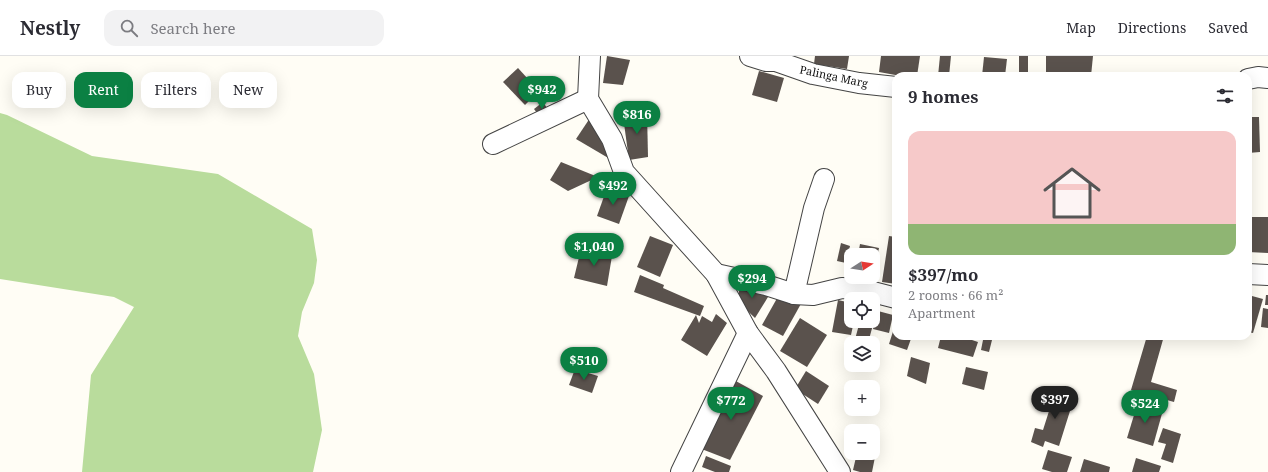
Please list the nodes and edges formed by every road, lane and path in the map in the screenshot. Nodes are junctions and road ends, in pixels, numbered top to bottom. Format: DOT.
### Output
graph roads {
  1 [pos="590,56"];
  2 [pos="750,56"];
  3 [pos="776,58"];
  4 [pos="1252,78"];
  5 [pos="1268,78"];
  6 [pos="892,87"];
  7 [pos="588,99"];
  8 [pos="493,144"];
  9 [pos="824,179"];
  10 [pos="716,274"];
  11 [pos="1252,274"];
  12 [pos="1268,275"];
  13 [pos="794,294"];
  14 [pos="892,297"];
  15 [pos="748,333"];
  16 [pos="681,472"];
  17 [pos="840,472"];
  1 -- 7 [label="street"];
  2 -- 3 [label="street, Palinga Marg"];
  3 -- 6 [label="street, Palinga Marg"];
  4 -- 5 [label="street"];
  7 -- 8 [label="street"];
  7 -- 10 [label="street"];
  9 -- 13 [label="street"];
  10 -- 13 [label="street"];
  10 -- 15 [label="street"];
  11 -- 12 [label="street"];
  13 -- 14 [label="street"];
  15 -- 16 [label="street"];
  15 -- 17 [label="street"];
}
